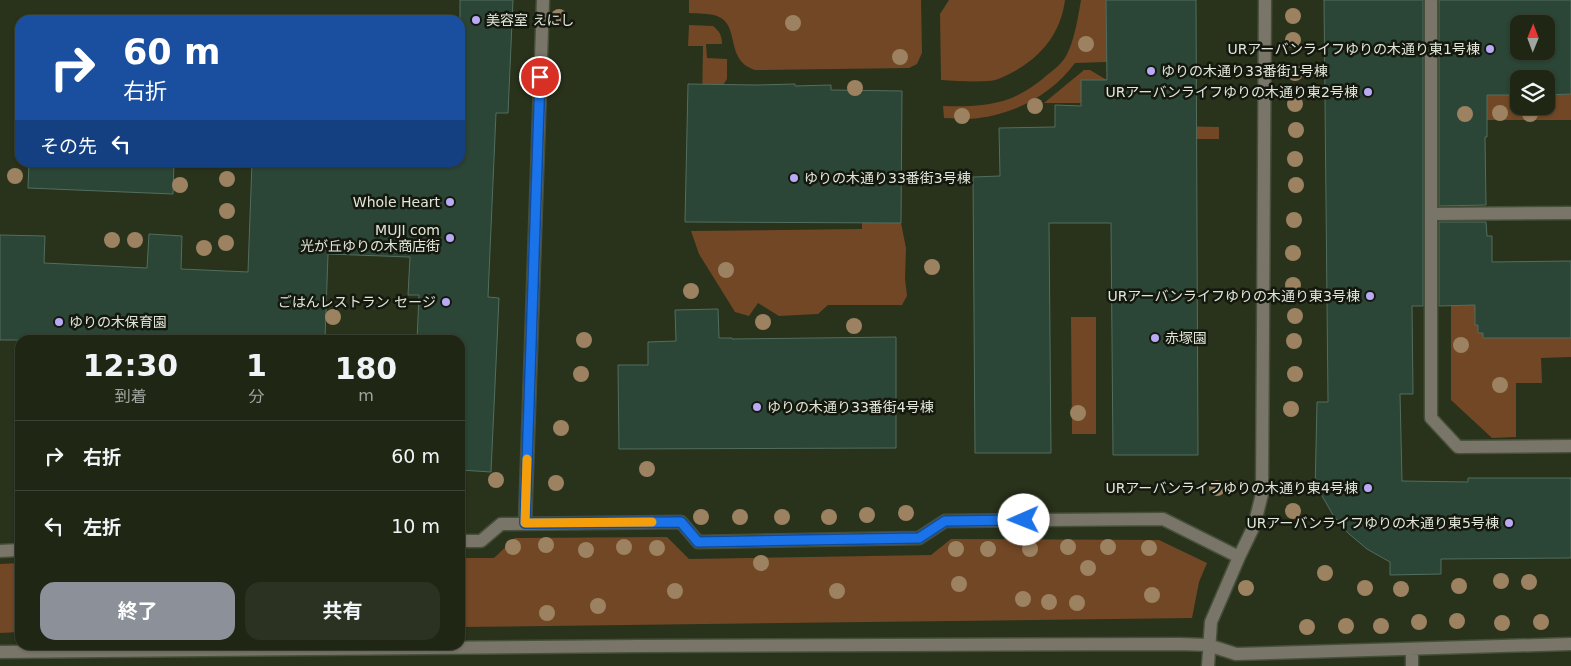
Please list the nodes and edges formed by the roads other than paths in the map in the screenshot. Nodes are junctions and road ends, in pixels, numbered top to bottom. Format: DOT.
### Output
graph roads {
  1 [pos="543,0"];
  2 [pos="1265,0"];
  3 [pos="1431,0"];
  4 [pos="1571,213"];
  5 [pos="1431,214"];
  6 [pos="1571,446"];
  7 [pos="525,523"];
  8 [pos="465,541"];
  9 [pos="15,550"];
  10 [pos="0,551"];
  11 [pos="1239,557"];
  12 [pos="1571,644"];
  13 [pos="1208,646"];
  14 [pos="465,648"];
  15 [pos="1412,649"];
  16 [pos="223,650"];
  17 [pos="0,652"];
  18 [pos="1208,666"];
  19 [pos="1412,666"];
  1 -- 7 [label="street"];
  2 -- 11 [label="street"];
  3 -- 5 [label="street"];
  4 -- 5 [label="street"];
  5 -- 6 [label="street"];
  7 -- 8 [label="street"];
  7 -- 11 [label="street"];
  9 -- 10 [label="street"];
  11 -- 13 [label="street"];
  12 -- 15 [label="street"];
  13 -- 14 [label="street"];
  13 -- 15 [label="street"];
  13 -- 18 [label="street"];
  15 -- 19 [label="street"];
  16 -- 17 [label="street"];
}
